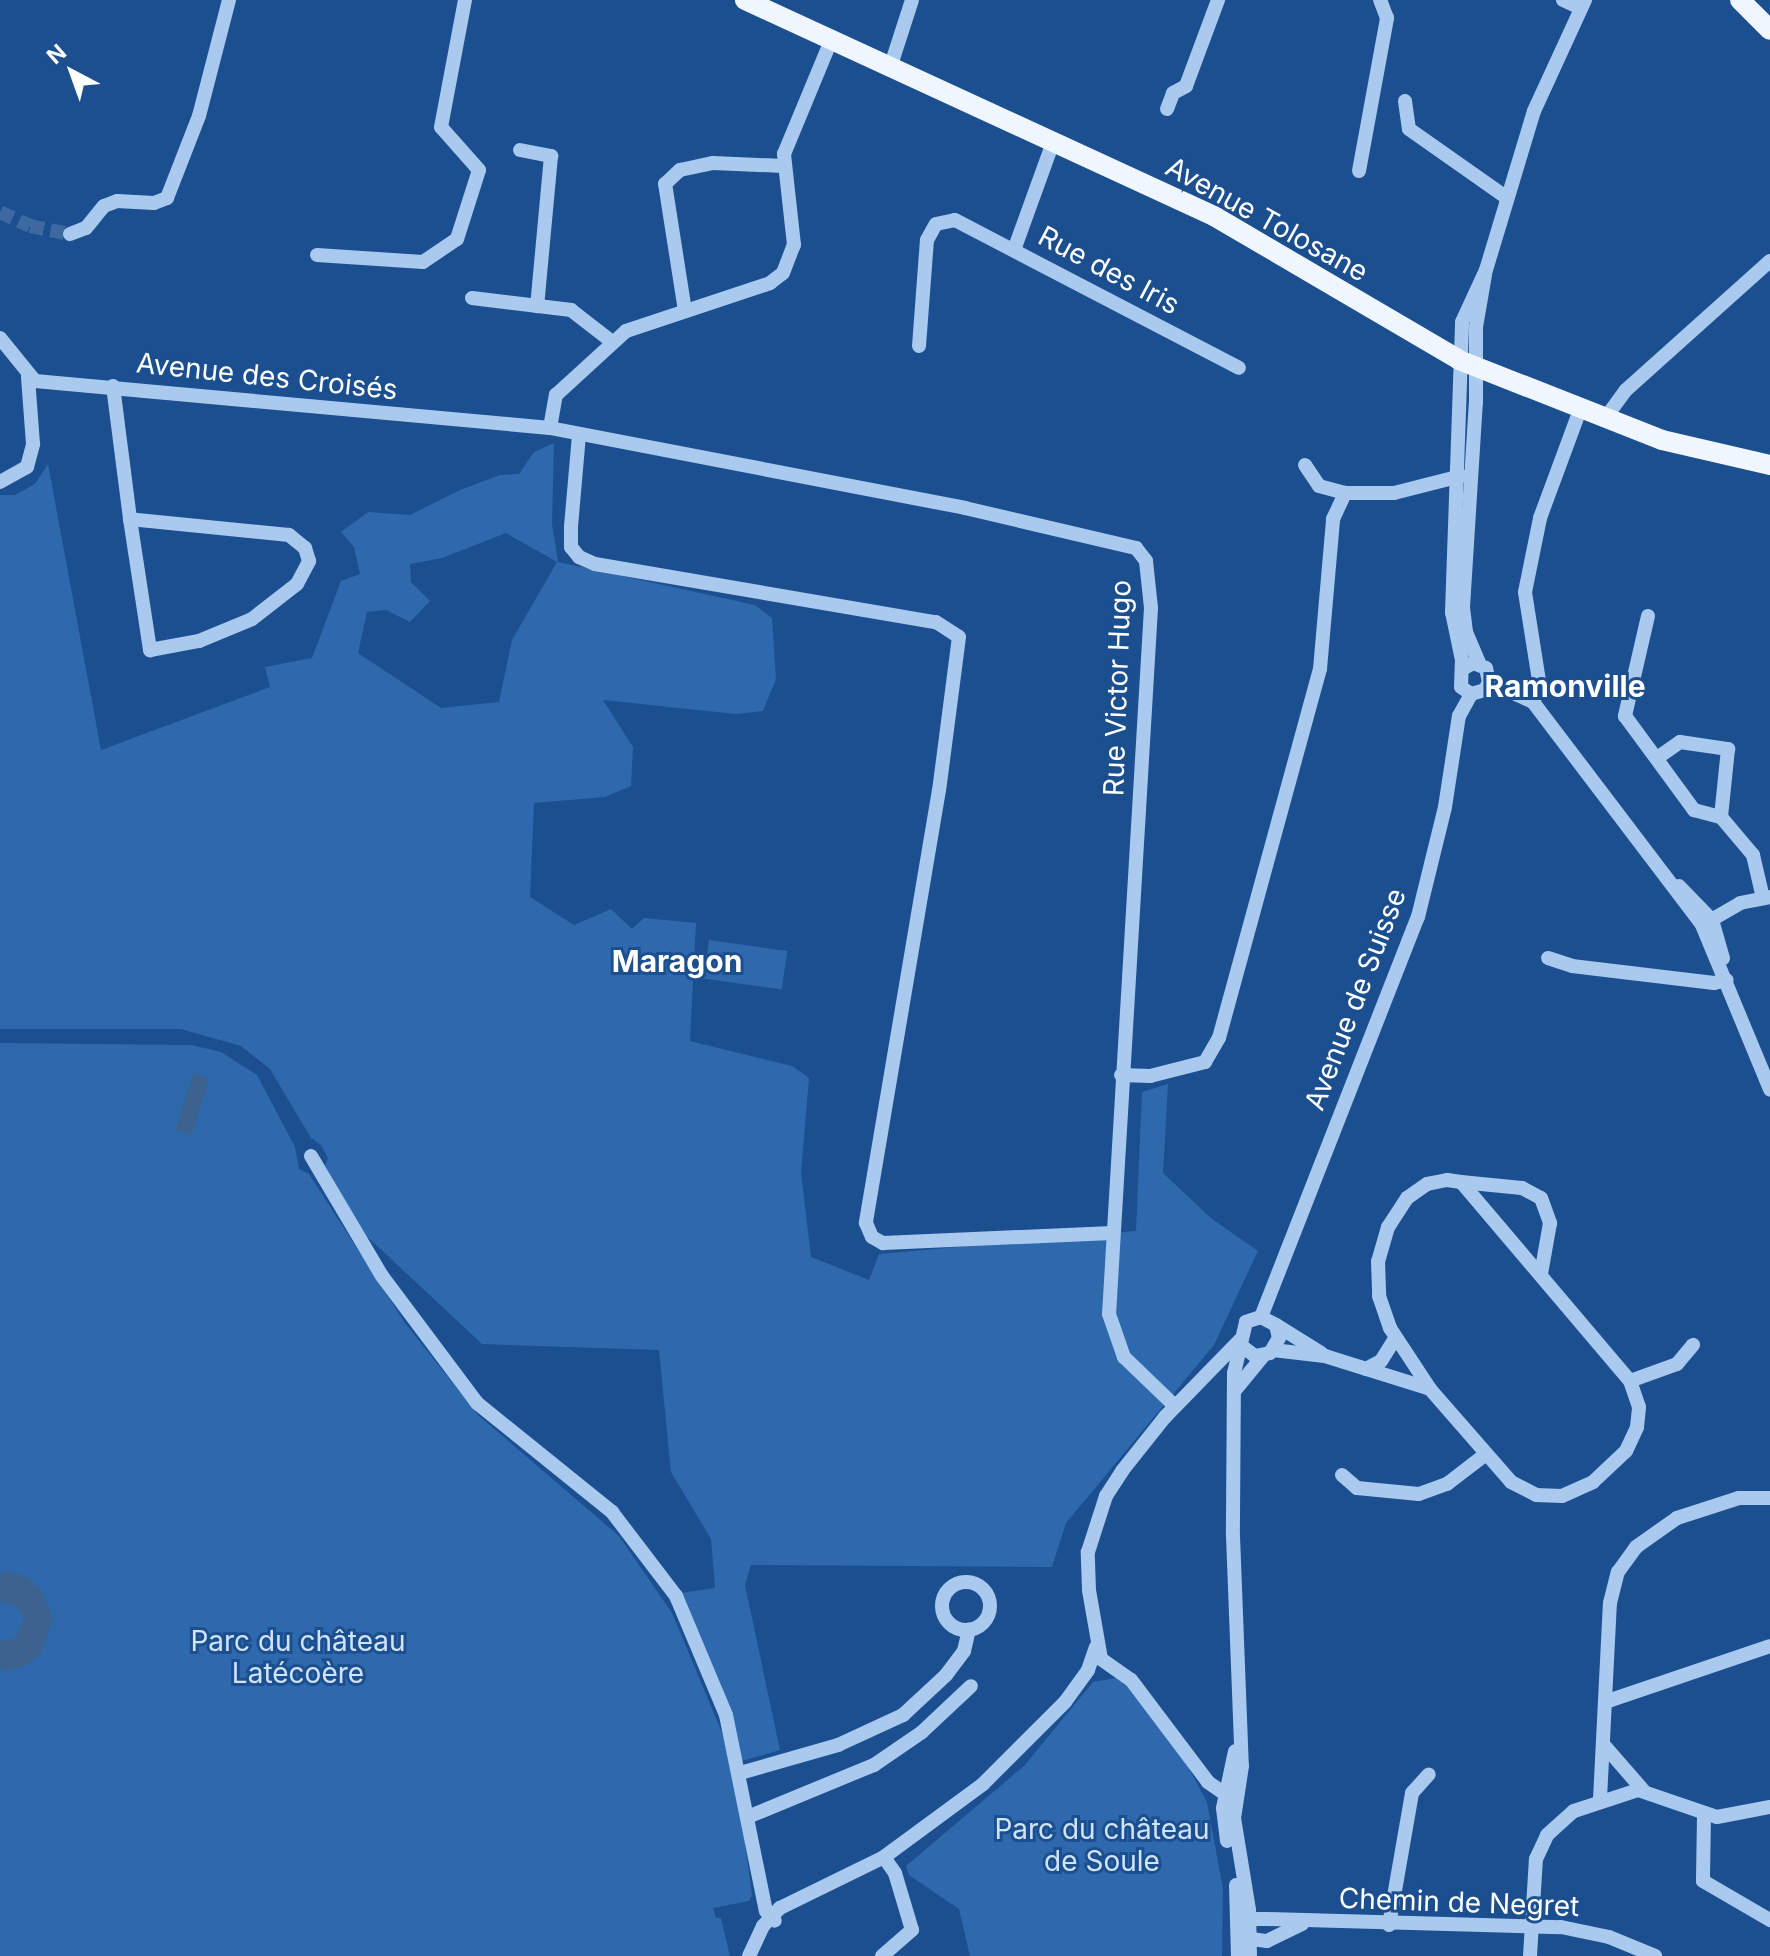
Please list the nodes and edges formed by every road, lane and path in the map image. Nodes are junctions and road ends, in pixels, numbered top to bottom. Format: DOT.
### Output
graph roads {
  1 [pos="229,0"];
  2 [pos="465,0"];
  3 [pos="745,0"];
  4 [pos="912,0"];
  5 [pos="1218,0"];
  6 [pos="1380,0"];
  7 [pos="1563,0"];
  8 [pos="1740,0"];
  9 [pos="1582,4"];
  10 [pos="1770,30"];
  11 [pos="832,38"];
  12 [pos="891,65"];
  13 [pos="1405,101"];
  14 [pos="1167,109"];
  15 [pos="1053,142"];
  16 [pos="520,150"];
  17 [pos="784,166"];
  18 [pos="1359,171"];
  19 [pos="1507,198"];
  20 [pos="70,234"];
  21 [pos="1014,250"];
  22 [pos="317,255"];
  23 [pos="1770,261"];
  24 [pos="1486,270"];
  25 [pos="472,298"];
  26 [pos="537,306"];
  27 [pos="685,311"];
  28 [pos="0,338"];
  29 [pos="611,341"];
  30 [pos="919,346"];
  31 [pos="1468,364"];
  32 [pos="1239,368"];
  33 [pos="28,377"];
  34 [pos="113,386"];
  35 [pos="1580,410"];
  36 [pos="1604,420"];
  37 [pos="550,428"];
  38 [pos="579,435"];
  39 [pos="1305,465"];
  40 [pos="1770,465"];
  41 [pos="1462,476"];
  42 [pos="0,482"];
  43 [pos="1345,493"];
  44 [pos="130,519"];
  45 [pos="1648,616"];
  46 [pos="1480,665"];
  47 [pos="1462,669"];
  48 [pos="1489,682"];
  49 [pos="1471,694"];
  50 [pos="1533,702"];
  51 [pos="1657,758"];
  52 [pos="1721,817"];
  53 [pos="1767,898"];
  54 [pos="1707,922"];
  55 [pos="1548,958"];
  56 [pos="1725,976"];
  57 [pos="1765,1058"];
  58 [pos="1121,1075"];
  59 [pos="1770,1089"];
  60 [pos="311,1156"];
  61 [pos="1461,1182"];
  62 [pos="1112,1233"];
  63 [pos="1541,1274"];
  64 [pos="1261,1317"];
  65 [pos="1276,1325"];
  66 [pos="1395,1339"];
  67 [pos="1241,1343"];
  68 [pos="1693,1345"];
  69 [pos="1268,1353"];
  70 [pos="1325,1356"];
  71 [pos="1366,1369"];
  72 [pos="1630,1381"];
  73 [pos="1430,1389"];
  74 [pos="1234,1393"];
  75 [pos="1175,1406"];
  76 [pos="1486,1454"];
  77 [pos="1342,1475"];
  78 [pos="1770,1498"];
  79 [pos="969,1630"];
  80 [pos="1770,1646"];
  81 [pos="1096,1647"];
  82 [pos="971,1686"];
  83 [pos="1605,1702"];
  84 [pos="1603,1744"];
  85 [pos="740,1773"];
  86 [pos="1429,1774"];
  87 [pos="1643,1790"];
  88 [pos="1232,1791"];
  89 [pos="1600,1799"];
  90 [pos="1770,1807"];
  91 [pos="1704,1815"];
  92 [pos="750,1816"];
  93 [pos="884,1857"];
  94 [pos="773,1918"];
  95 [pos="1249,1919"];
  96 [pos="1770,1920"];
  97 [pos="1304,1923"];
  98 [pos="1389,1925"];
  99 [pos="1533,1928"];
  100 [pos="1246,1944"];
  101 [pos="749,1956"];
  102 [pos="882,1956"];
  103 [pos="1238,1956"];
  104 [pos="1530,1956"];
  105 [pos="1655,1956"];
  1 -- 20 [label="street"];
  2 -- 22 [label="street"];
  3 -- 11 [label="main road, Avenue Tolosane"];
  4 -- 12 [label="street"];
  5 -- 14 [label="street"];
  6 -- 18 [label="street"];
  7 -- 9 [label="street"];
  8 -- 10 [label="main road"];
  9 -- 19 [label="street"];
  11 -- 12 [label="main road, Avenue Tolosane"];
  11 -- 17 [label="street"];
  12 -- 15 [label="main road, Avenue Tolosane"];
  13 -- 19 [label="street"];
  15 -- 21 [label="street, Rue des Iris"];
  15 -- 31 [label="main road, Avenue Tolosane"];
  16 -- 26 [label="street"];
  17 -- 27 [label="street"];
  17 -- 27 [label="street"];
  19 -- 24 [label="street"];
  21 -- 30 [label="street"];
  21 -- 32 [label="street, Rue des Iris"];
  23 -- 36 [label="street"];
  24 -- 31 [label="street"];
  24 -- 31 [label="street"];
  25 -- 26 [label="street"];
  26 -- 29 [label="street"];
  27 -- 29 [label="street"];
  28 -- 33 [label="street"];
  29 -- 37 [label="street"];
  31 -- 35 [label="main road, Avenue Tolosane"];
  31 -- 41 [label="street"];
  31 -- 41 [label="street"];
  33 -- 34 [label="street, Avenue des Croisés"];
  33 -- 42 [label="street"];
  34 -- 37 [label="street, Avenue des Croisés"];
  34 -- 44 [label="street"];
  35 -- 36 [label="main road, Avenue Tolosane"];
  35 -- 50 [label="street"];
  36 -- 40 [label="main road, Avenue Tolosane"];
  37 -- 38 [label="street, Rue Victor Hugo"];
  38 -- 58 [label="street, Rue Victor Hugo"];
  38 -- 62 [label="street"];
  39 -- 43 [label="street"];
  41 -- 43 [label="street"];
  41 -- 46 [label="street"];
  41 -- 47 [label="street"];
  43 -- 58 [label="street"];
  44 -- 44 [label="street"];
  45 -- 51 [label="street"];
  46 -- 47 [label="street"];
  46 -- 48 [label="street"];
  47 -- 49 [label="street"];
  48 -- 49 [label="street"];
  48 -- 50 [label="street"];
  49 -- 64 [label="street, Avenue de Suisse"];
  50 -- 54 [label="street"];
  51 -- 52 [label="street"];
  51 -- 52 [label="street"];
  52 -- 53 [label="street"];
  53 -- 54 [label="street"];
  54 -- 56 [label="street"];
  55 -- 56 [label="street"];
  56 -- 57 [label="street"];
  57 -- 59 [label="street"];
  58 -- 62 [label="street, Rue Victor Hugo"];
  60 -- 85 [label="street"];
  61 -- 63 [label="street"];
  61 -- 63 [label="street"];
  61 -- 66 [label="street"];
  62 -- 75 [label="street, Rue Victor Hugo"];
  63 -- 72 [label="street"];
  64 -- 65 [label="street"];
  64 -- 67 [label="street, Avenue de Suisse"];
  65 -- 69 [label="street"];
  65 -- 70 [label="street"];
  66 -- 71 [label="street"];
  66 -- 73 [label="street"];
  67 -- 69 [label="street"];
  67 -- 74 [label="street"];
  67 -- 75 [label="street"];
  68 -- 72 [label="street"];
  69 -- 70 [label="street"];
  69 -- 74 [label="street"];
  70 -- 71 [label="street"];
  71 -- 73 [label="street"];
  72 -- 76 [label="street"];
  73 -- 76 [label="street"];
  74 -- 88 [label="street"];
  75 -- 81 [label="street"];
  76 -- 77 [label="street"];
  78 -- 83 [label="street"];
  79 -- 85 [label="street"];
  80 -- 83 [label="street"];
  81 -- 88 [label="street"];
  81 -- 93 [label="street"];
  82 -- 92 [label="street"];
  83 -- 84 [label="street"];
  84 -- 87 [label="street"];
  84 -- 89 [label="street"];
  85 -- 92 [label="street"];
  86 -- 98 [label="street"];
  87 -- 89 [label="street"];
  87 -- 91 [label="street"];
  88 -- 95 [label="street"];
  88 -- 100 [label="street"];
  89 -- 99 [label="street"];
  90 -- 91 [label="street"];
  91 -- 96 [label="street"];
  92 -- 94 [label="street"];
  93 -- 94 [label="street"];
  93 -- 102 [label="street"];
  94 -- 101 [label="street"];
  95 -- 97 [label="street, Chemin de Negret"];
  95 -- 100 [label="street"];
  97 -- 98 [label="street, Chemin de Negret"];
  97 -- 100 [label="street, Chemin de Negret"];
  98 -- 99 [label="street, Chemin de Negret"];
  99 -- 104 [label="street"];
  99 -- 105 [label="street, Chemin de Negret"];
  100 -- 103 [label="street"];
}
